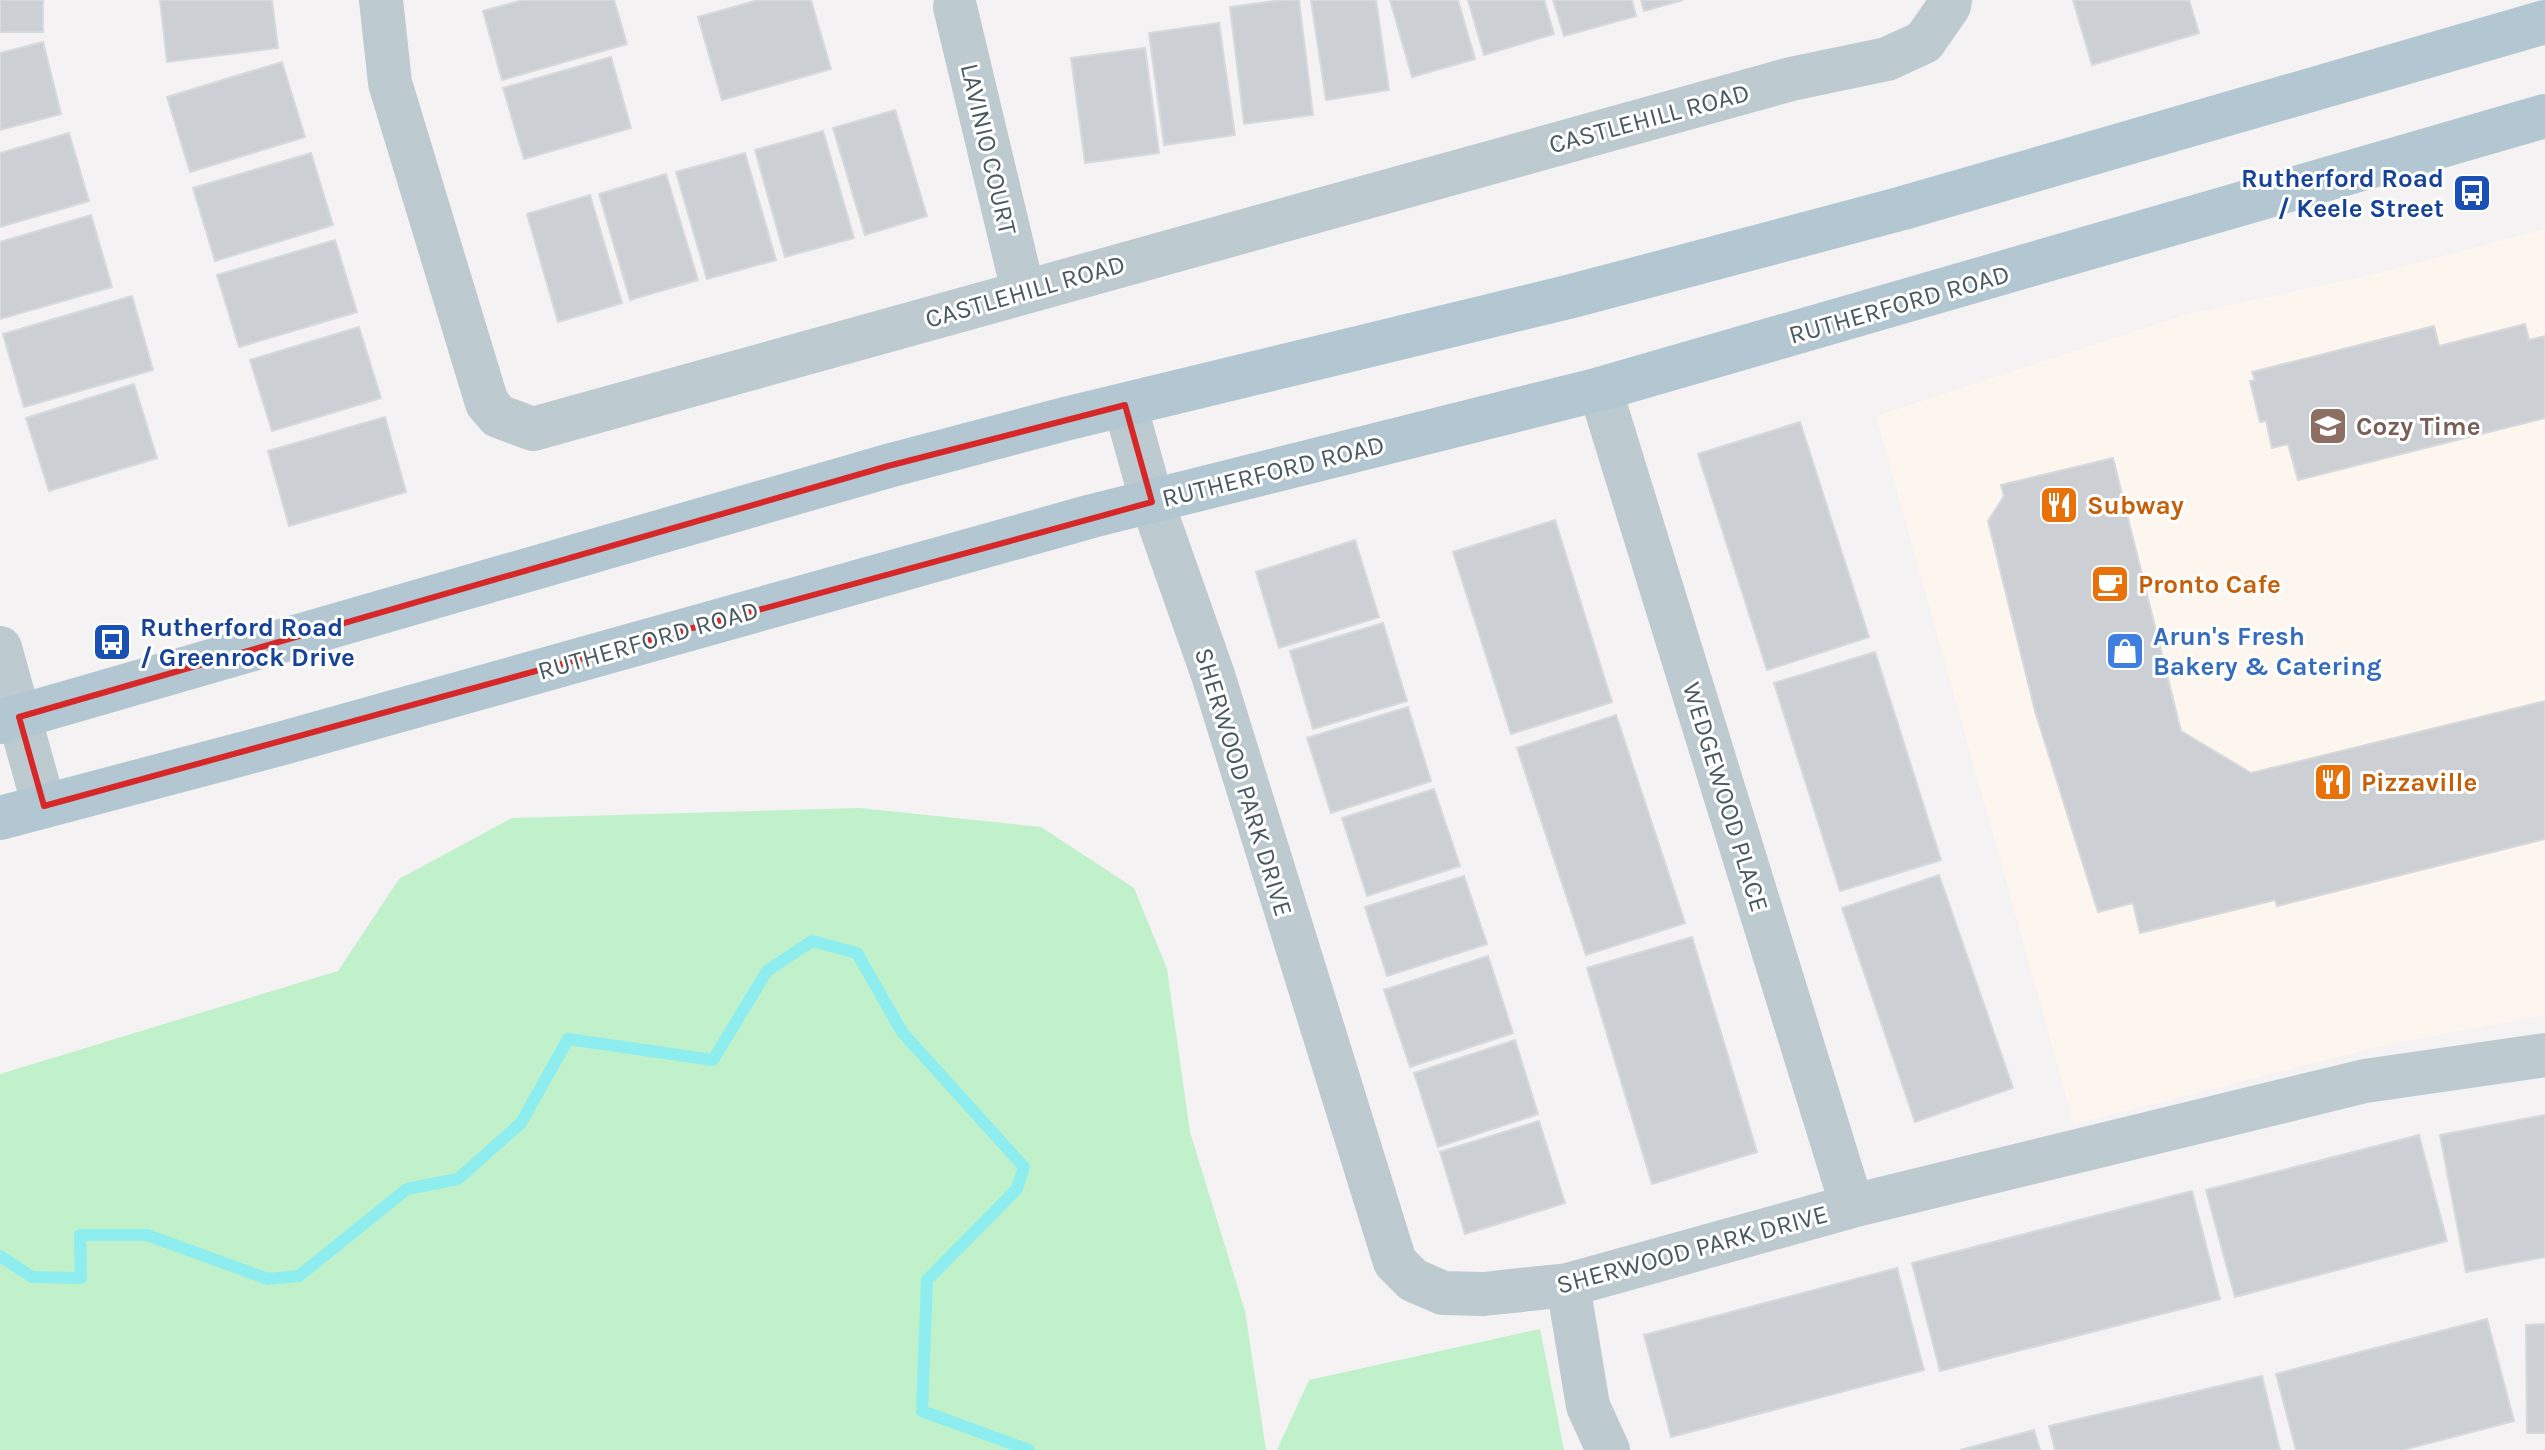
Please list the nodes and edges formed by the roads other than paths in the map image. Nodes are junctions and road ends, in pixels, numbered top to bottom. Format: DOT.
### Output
graph roads {
  1 [pos="381,0"];
  2 [pos="1950,0"];
  3 [pos="955,7"];
  4 [pos="2545,22"];
  5 [pos="2545,116"];
  6 [pos="1023,291"];
  7 [pos="1600,389"];
  8 [pos="1125,405"];
  9 [pos="1152,502"];
  10 [pos="0,648"];
  11 [pos="10,720"];
  12 [pos="44,806"];
  13 [pos="0,818"];
  14 [pos="2545,1055"];
  15 [pos="1852,1206"];
  16 [pos="1568,1285"];
  17 [pos="1608,1450"];
  1 -- 6 [label="street, CASTLEHILL ROAD"];
  2 -- 6 [label="street, CASTLEHILL ROAD"];
  3 -- 6 [label="street, LAVINIO COURT"];
  4 -- 8 [label="main road"];
  5 -- 7 [label="main road, RUTHERFORD ROAD"];
  7 -- 9 [label="main road, RUTHERFORD ROAD"];
  7 -- 15 [label="street, WEDGEWOOD PLACE"];
  8 -- 9 [label="street, SHERWOOD PARK DRIVE"];
  8 -- 11 [label="main road"];
  9 -- 12 [label="main road, RUTHERFORD ROAD"];
  9 -- 16 [label="street, SHERWOOD PARK DRIVE"];
  10 -- 11 [label="street"];
  11 -- 12 [label="street"];
  12 -- 13 [label="main road, RUTHERFORD ROAD"];
  14 -- 15 [label="street, SHERWOOD PARK DRIVE"];
  15 -- 16 [label="street, SHERWOOD PARK DRIVE"];
  16 -- 17 [label="street"];
}
